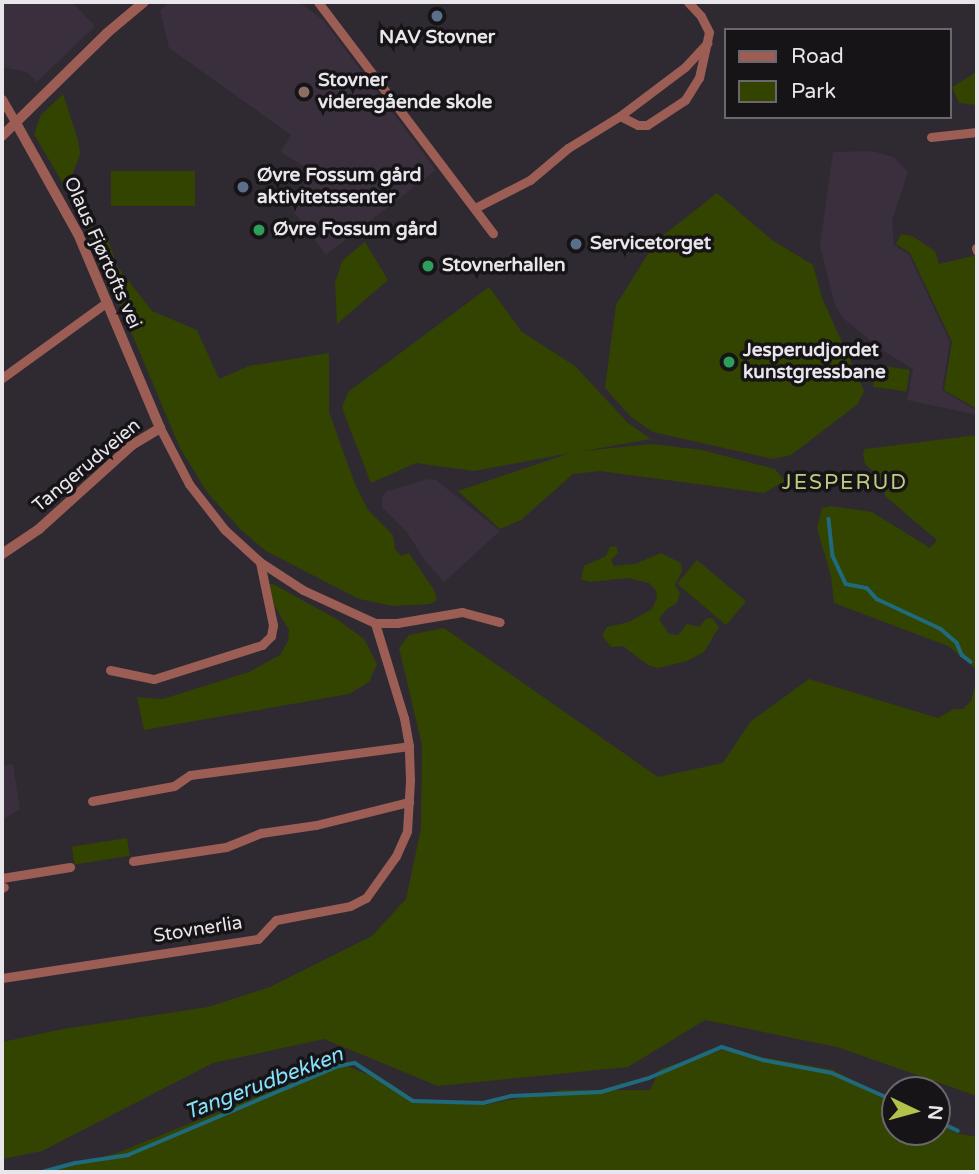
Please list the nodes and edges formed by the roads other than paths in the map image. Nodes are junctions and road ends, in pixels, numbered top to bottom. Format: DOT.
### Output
graph roads {
  1 [pos="144,2"];
  2 [pos="318,2"];
  3 [pos="688,2"];
  4 [pos="708,42"];
  5 [pos="2,99"];
  6 [pos="620,116"];
  7 [pos="16,123"];
  8 [pos="977,132"];
  9 [pos="2,136"];
  10 [pos="931,137"];
  11 [pos="475,208"];
  12 [pos="493,233"];
  13 [pos="107,302"];
  14 [pos="2,378"];
  15 [pos="160,428"];
  16 [pos="2,554"];
  17 [pos="260,562"];
  18 [pos="375,622"];
  19 [pos="500,622"];
  20 [pos="110,670"];
  21 [pos="409,746"];
  22 [pos="92,801"];
  23 [pos="409,802"];
  24 [pos="133,861"];
  25 [pos="70,867"];
  26 [pos="2,884"];
  27 [pos="2,978"];
  1 -- 7 [label="street"];
  2 -- 11 [label="street"];
  3 -- 4 [label="street"];
  4 -- 6 [label="street"];
  4 -- 6 [label="street"];
  5 -- 7 [label="street, Olaus Fjørtofts vei"];
  6 -- 11 [label="street"];
  7 -- 9 [label="street"];
  7 -- 13 [label="street, Olaus Fjørtofts vei"];
  8 -- 10 [label="street"];
  11 -- 12 [label="street"];
  13 -- 14 [label="street"];
  13 -- 15 [label="street, Olaus Fjørtofts vei"];
  15 -- 16 [label="street, Tangerudveien"];
  15 -- 17 [label="street"];
  17 -- 18 [label="street"];
  17 -- 20 [label="street"];
  18 -- 19 [label="street"];
  18 -- 21 [label="street, Stovnerlia"];
  21 -- 22 [label="street"];
  21 -- 23 [label="street, Stovnerlia"];
  23 -- 24 [label="street"];
  23 -- 27 [label="street, Stovnerlia"];
  25 -- 26 [label="street"];
}
